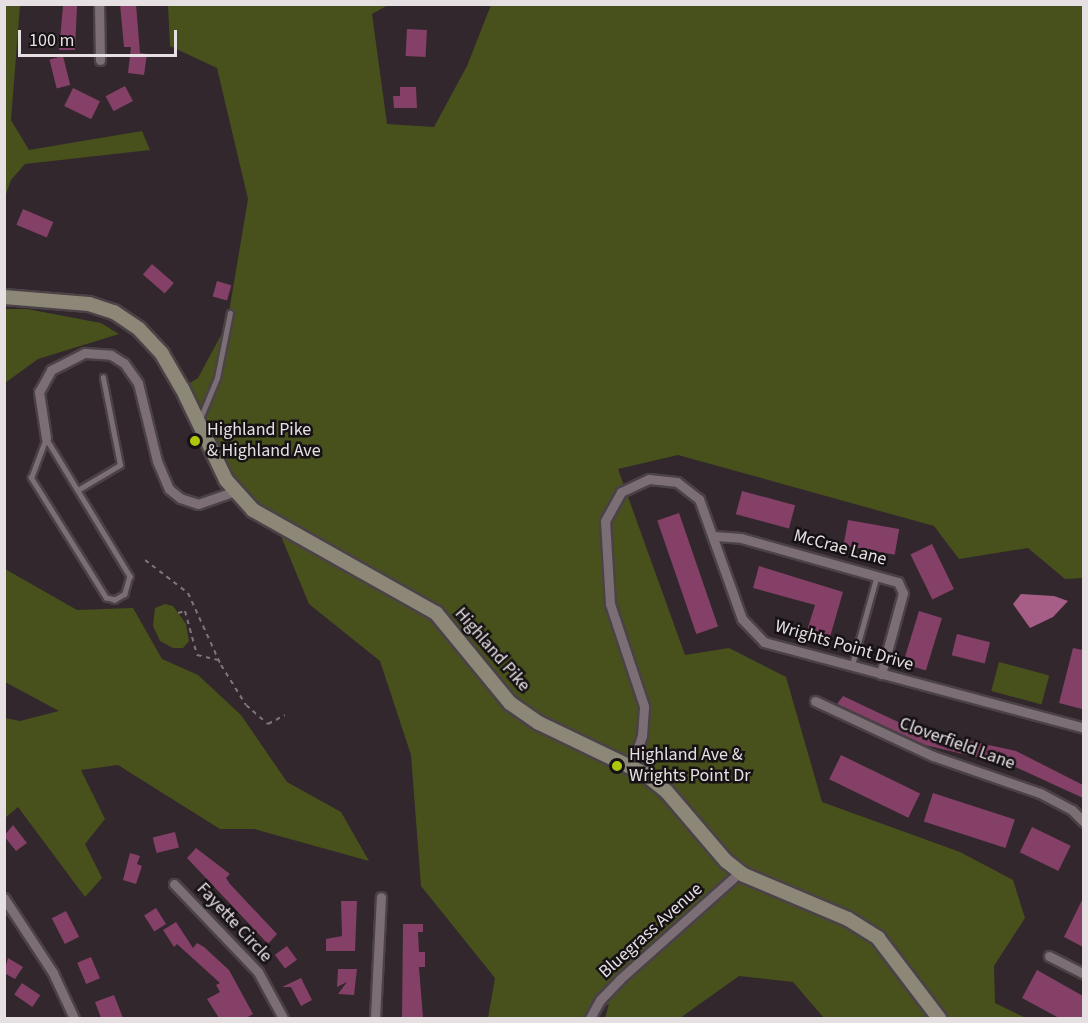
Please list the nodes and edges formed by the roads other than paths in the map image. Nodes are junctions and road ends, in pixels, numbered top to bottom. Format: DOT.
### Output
graph roads {
  1 [pos="99,4"];
  2 [pos="100,60"];
  3 [pos="4,297"];
  4 [pos="231,313"];
  5 [pos="103,378"];
  6 [pos="198,424"];
  7 [pos="46,438"];
  8 [pos="78,490"];
  9 [pos="234,491"];
  10 [pos="714,536"];
  11 [pos="877,575"];
  12 [pos="852,666"];
  13 [pos="881,674"];
  14 [pos="815,701"];
  15 [pos="1083,728"];
  16 [pos="632,766"];
  17 [pos="1083,822"];
  18 [pos="740,872"];
  19 [pos="174,884"];
  20 [pos="381,897"];
  21 [pos="4,898"];
  22 [pos="1049,956"];
  23 [pos="1083,974"];
  24 [pos="74,1018"];
  25 [pos="283,1018"];
  26 [pos="375,1018"];
  27 [pos="590,1018"];
  28 [pos="939,1018"];
  1 -- 2 [label="street"];
  3 -- 6 [label="street, Highland Pike"];
  4 -- 6 [label="lane"];
  5 -- 8 [label="lane"];
  6 -- 9 [label="street, Highland Pike"];
  7 -- 8 [label="lane"];
  7 -- 8 [label="lane"];
  7 -- 9 [label="street"];
  9 -- 16 [label="street, Highland Pike"];
  10 -- 11 [label="street, McCrae Lane"];
  10 -- 12 [label="street, Wrights Point Drive"];
  10 -- 16 [label="street, Wrights Point Drive"];
  11 -- 12 [label="lane"];
  11 -- 13 [label="street, McCrae Lane"];
  12 -- 13 [label="street, Wrights Point Drive"];
  13 -- 15 [label="street, Wrights Point Drive"];
  14 -- 17 [label="street, Cloverfield Lane"];
  16 -- 18 [label="street, Highland Pike"];
  18 -- 27 [label="street, Bluegrass Avenue"];
  18 -- 28 [label="street, Highland Pike"];
  19 -- 25 [label="street, Fayette Circle"];
  20 -- 26 [label="street"];
  21 -- 24 [label="street"];
  22 -- 23 [label="street"];
}
